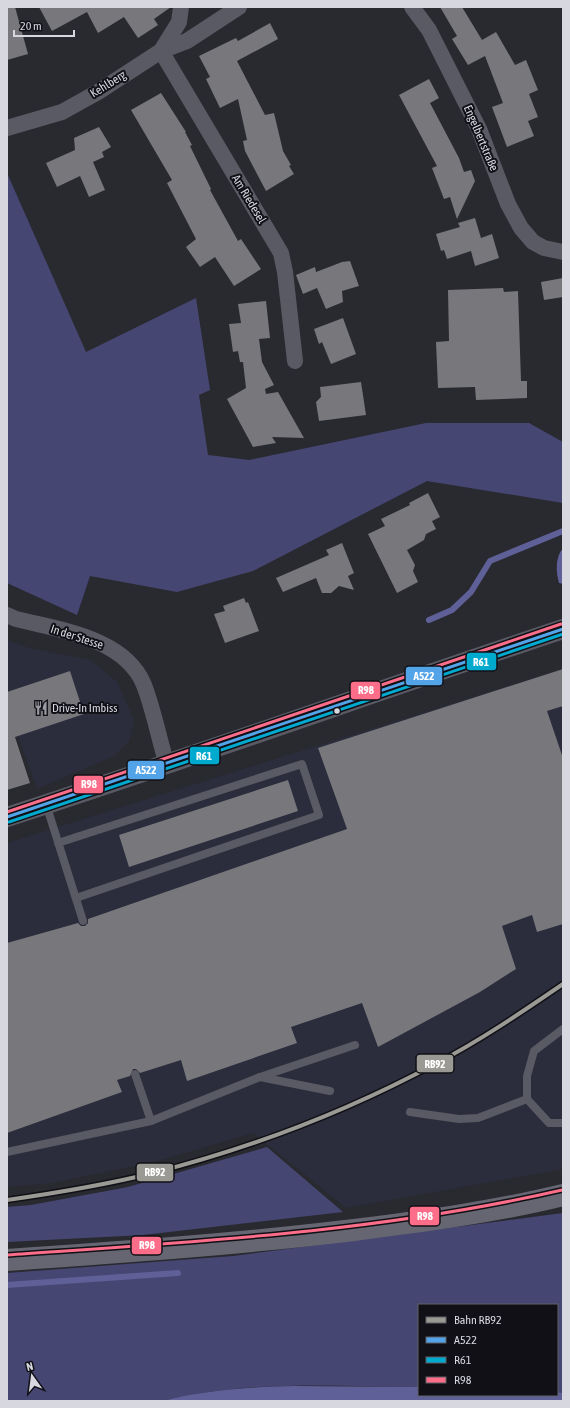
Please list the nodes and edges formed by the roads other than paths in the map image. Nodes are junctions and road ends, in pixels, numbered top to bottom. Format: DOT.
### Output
graph roads {
  1 [pos="181,7"];
  2 [pos="239,7"];
  3 [pos="412,7"];
  4 [pos="161,51"];
  5 [pos="7,128"];
  6 [pos="563,252"];
  7 [pos="295,361"];
  8 [pos="7,615"];
  9 [pos="563,629"];
  10 [pos="167,765"];
  11 [pos="46,804"];
  12 [pos="7,817"];
  13 [pos="58,844"];
  14 [pos="76,898"];
  15 [pos="83,921"];
  16 [pos="563,1029"];
  17 [pos="355,1045"];
  18 [pos="135,1074"];
  19 [pos="260,1077"];
  20 [pos="330,1091"];
  21 [pos="527,1099"];
  22 [pos="410,1112"];
  23 [pos="151,1121"];
  24 [pos="563,1123"];
  25 [pos="7,1152"];
  26 [pos="563,1195"];
  27 [pos="7,1260"];
  1 -- 4 [label="street, Kehlberg"];
  2 -- 4 [label="street"];
  3 -- 6 [label="street, Engelbertstraße"];
  4 -- 5 [label="street, Kehlberg"];
  4 -- 7 [label="street, Am Riedesel"];
  8 -- 10 [label="street, In der Stesse"];
  9 -- 10 [label="street"];
  10 -- 11 [label="street"];
  11 -- 12 [label="street"];
  11 -- 13 [label="lane"];
  13 -- 14 [label="lane"];
  13 -- 14 [label="lane"];
  14 -- 15 [label="lane"];
  16 -- 21 [label="lane"];
  17 -- 19 [label="lane"];
  18 -- 23 [label="lane"];
  19 -- 20 [label="lane"];
  19 -- 23 [label="lane"];
  21 -- 22 [label="lane"];
  21 -- 24 [label="lane"];
  23 -- 25 [label="lane"];
  26 -- 27 [label="main road"];
}
